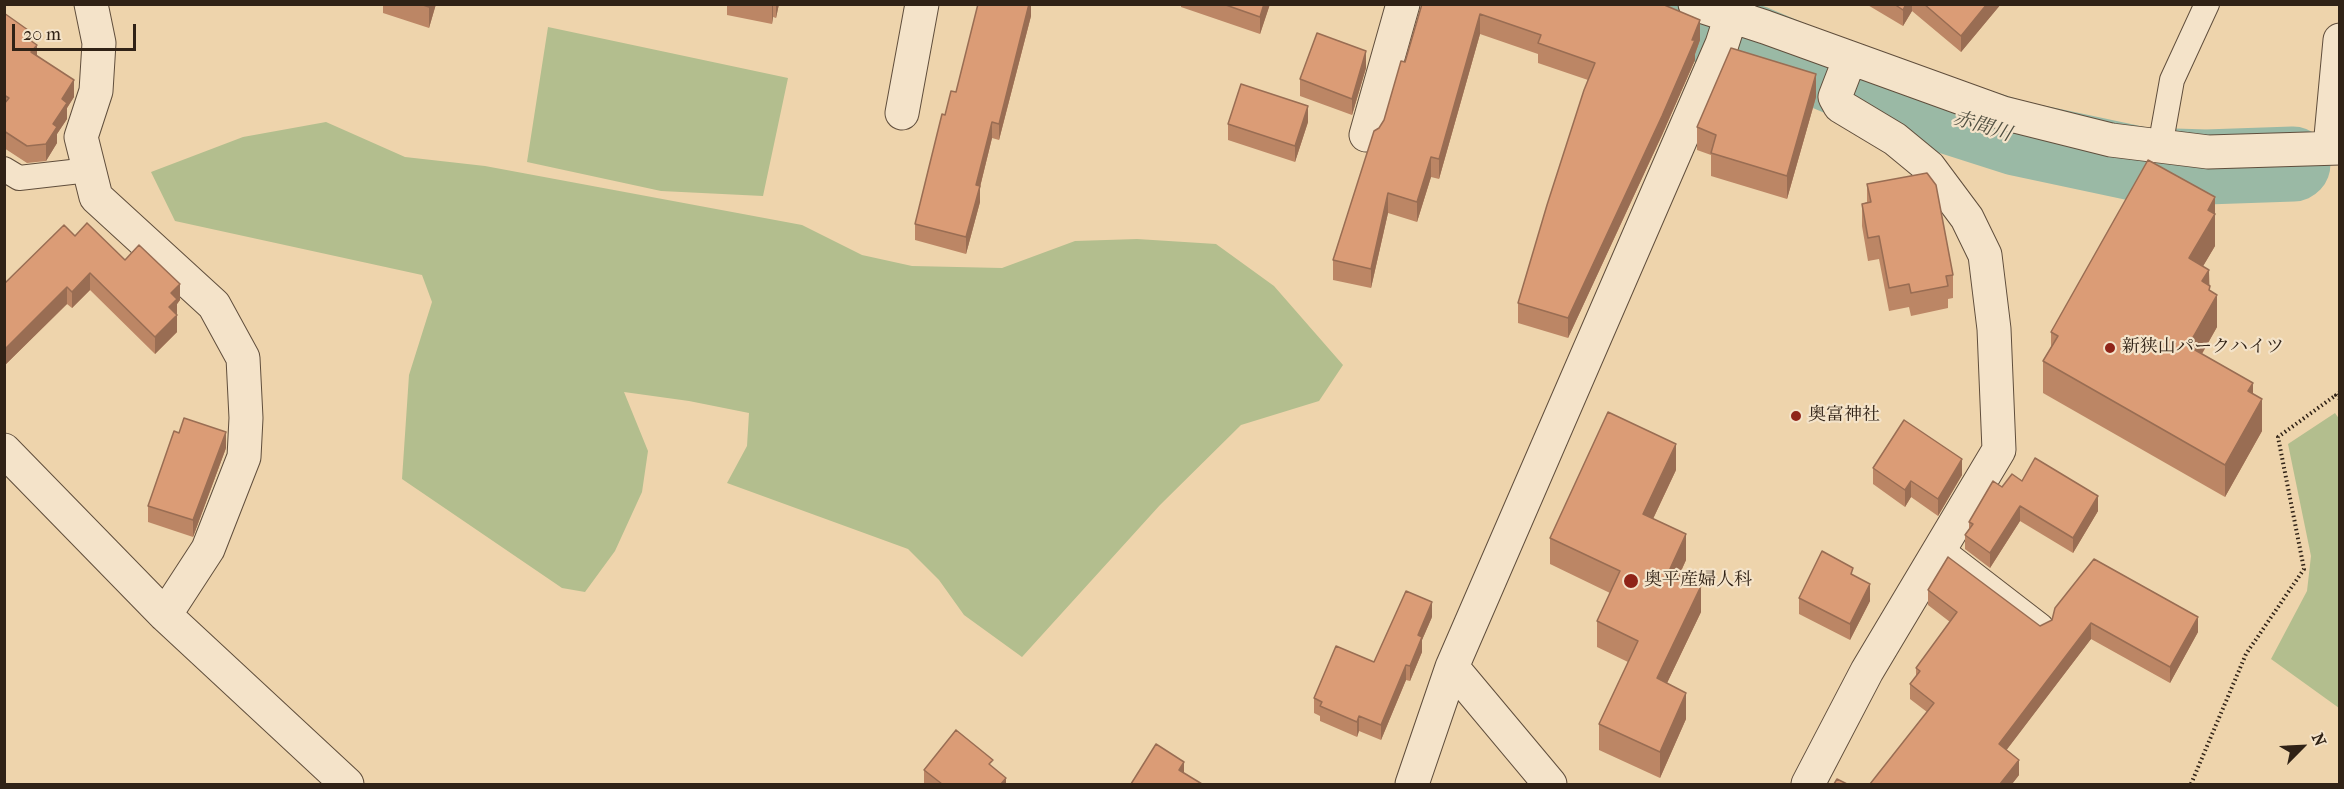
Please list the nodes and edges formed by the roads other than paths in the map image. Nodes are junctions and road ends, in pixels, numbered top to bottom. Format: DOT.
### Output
graph roads {
  1 [pos="92,4"];
  2 [pos="922,4"];
  3 [pos="1403,4"];
  4 [pos="1695,4"];
  5 [pos="2207,4"];
  6 [pos="1730,23"];
  7 [pos="2340,40"];
  8 [pos="1850,58"];
  9 [pos="902,113"];
  10 [pos="1366,135"];
  11 [pos="2160,147"];
  12 [pos="2335,148"];
  13 [pos="4,169"];
  14 [pos="89,170"];
  15 [pos="4,450"];
  16 [pos="1940,548"];
  17 [pos="165,615"];
  18 [pos="2041,626"];
  19 [pos="1452,667"];
  20 [pos="347,784"];
  21 [pos="1412,784"];
  22 [pos="1550,784"];
  23 [pos="1808,784"];
  1 -- 14 [label="street"];
  2 -- 9 [label="street"];
  3 -- 10 [label="street"];
  4 -- 6 [label="street"];
  5 -- 11 [label="lane"];
  6 -- 8 [label="street"];
  6 -- 19 [label="street"];
  7 -- 12 [label="street"];
  8 -- 11 [label="street"];
  8 -- 16 [label="street"];
  11 -- 12 [label="street"];
  13 -- 14 [label="lane"];
  14 -- 17 [label="street"];
  15 -- 17 [label="street"];
  16 -- 18 [label="lane"];
  16 -- 23 [label="street"];
  17 -- 20 [label="street"];
  19 -- 21 [label="street"];
  19 -- 22 [label="street"];
}
